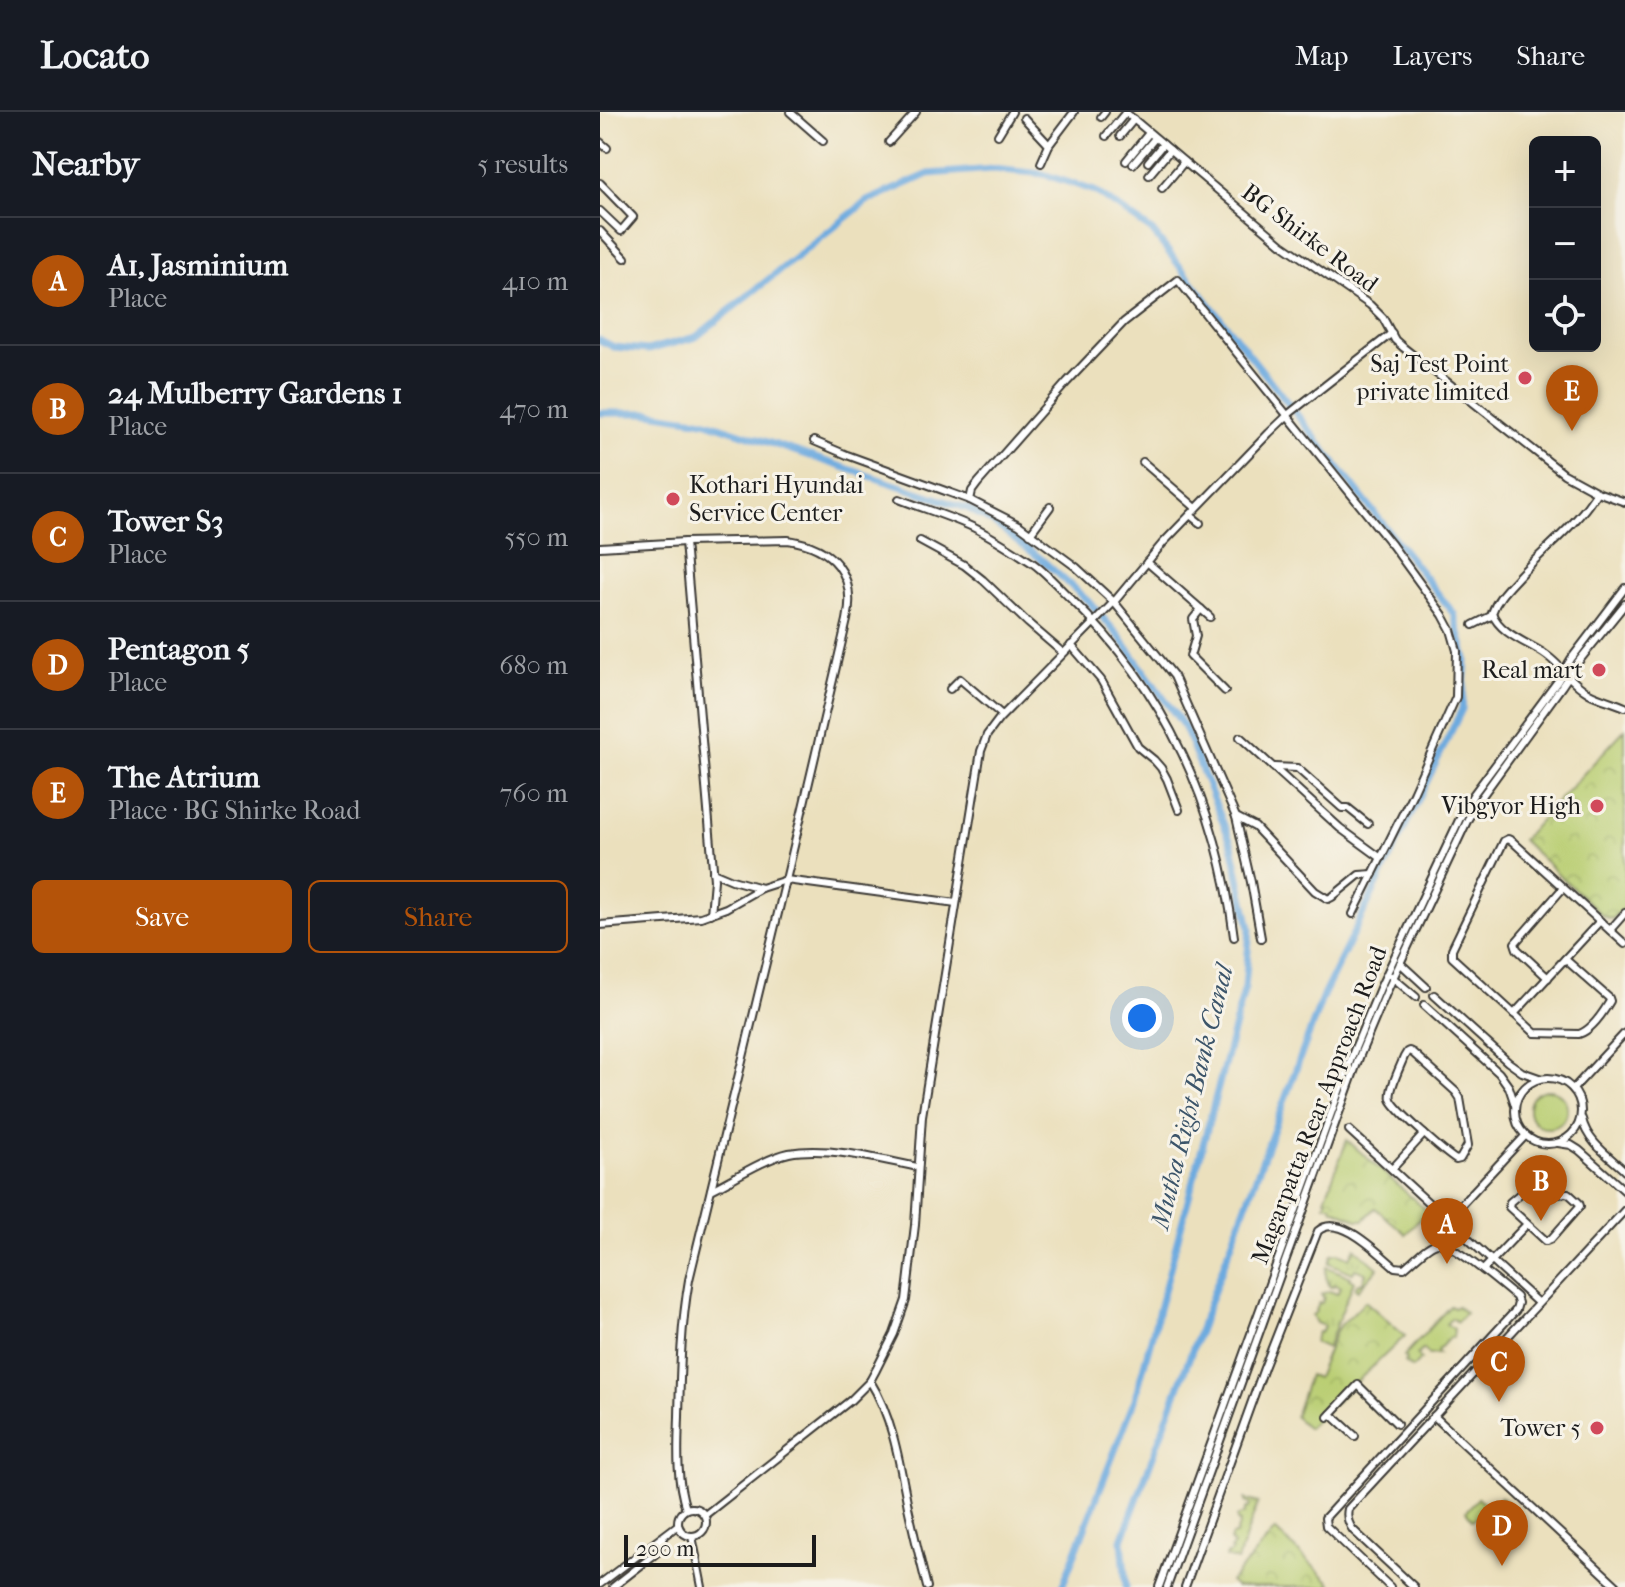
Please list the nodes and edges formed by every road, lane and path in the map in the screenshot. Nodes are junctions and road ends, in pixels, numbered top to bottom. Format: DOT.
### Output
graph roads {
  1 [pos="790,112"];
  2 [pos="916,112"];
  3 [pos="1012,112"];
  4 [pos="1060,112"];
  5 [pos="1074,112"];
  6 [pos="1126,112"];
  7 [pos="1024,118"];
  8 [pos="1068,119"];
  9 [pos="1134,119"];
  10 [pos="998,135"];
  11 [pos="1152,135"];
  12 [pos="1106,136"];
  13 [pos="1120,136"];
  14 [pos="823,141"];
  15 [pos="600,142"];
  16 [pos="889,142"];
  17 [pos="1163,144"];
  18 [pos="1049,145"];
  19 [pos="607,148"];
  20 [pos="1170,150"];
  21 [pos="1129,162"];
  22 [pos="1148,162"];
  23 [pos="1184,162"];
  24 [pos="1041,163"];
  25 [pos="1149,175"];
  26 [pos="600,183"];
  27 [pos="1162,188"];
  28 [pos="600,211"];
  29 [pos="600,231"];
  30 [pos="625,258"];
  31 [pos="1392,333"];
  32 [pos="1288,415"];
  33 [pos="814,441"];
  34 [pos="1143,462"];
  35 [pos="1597,492"];
  36 [pos="899,499"];
  37 [pos="970,500"];
  38 [pos="1625,502"];
  39 [pos="1050,507"];
  40 [pos="1196,508"];
  41 [pos="1190,515"];
  42 [pos="1200,523"];
  43 [pos="1030,534"];
  44 [pos="920,541"];
  45 [pos="685,542"];
  46 [pos="600,547"];
  47 [pos="1147,562"];
  48 [pos="1625,588"];
  49 [pos="1112,604"];
  50 [pos="1625,604"];
  51 [pos="1201,609"];
  52 [pos="1493,615"];
  53 [pos="1210,617"];
  54 [pos="1096,619"];
  55 [pos="1473,625"];
  56 [pos="1071,645"];
  57 [pos="1063,653"];
  58 [pos="1566,672"];
  59 [pos="950,689"];
  60 [pos="1225,691"];
  61 [pos="1625,707"];
  62 [pos="1002,715"];
  63 [pos="1240,737"];
  64 [pos="1271,766"];
  65 [pos="1179,810"];
  66 [pos="1236,817"];
  67 [pos="1368,824"];
  68 [pos="1381,858"];
  69 [pos="713,872"];
  70 [pos="1373,874"];
  71 [pos="786,880"];
  72 [pos="761,888"];
  73 [pos="1563,888"];
  74 [pos="956,903"];
  75 [pos="1625,913"];
  76 [pos="711,914"];
  77 [pos="1353,914"];
  78 [pos="1600,921"];
  79 [pos="600,925"];
  80 [pos="1610,930"];
  81 [pos="1234,937"];
  82 [pos="1261,938"];
  83 [pos="1625,944"];
  84 [pos="1565,959"];
  85 [pos="1397,961"];
  86 [pos="1390,975"];
  87 [pos="1548,978"];
  88 [pos="1426,987"];
  89 [pos="1434,995"];
  90 [pos="1416,997"];
  91 [pos="1424,1005"];
  92 [pos="1514,1014"];
  93 [pos="1625,1033"];
  94 [pos="1539,1078"];
  95 [pos="1573,1089"];
  96 [pos="1515,1105"];
  97 [pos="1581,1116"];
  98 [pos="1349,1130"];
  99 [pos="1424,1134"];
  100 [pos="1525,1136"];
  101 [pos="1557,1143"];
  102 [pos="918,1167"];
  103 [pos="1392,1169"];
  104 [pos="1625,1171"];
  105 [pos="711,1190"];
  106 [pos="1625,1191"];
  107 [pos="1625,1210"];
  108 [pos="1447,1220"];
  109 [pos="1527,1224"];
  110 [pos="1492,1260"];
  111 [pos="1483,1270"];
  112 [pos="1538,1303"];
  113 [pos="870,1381"];
  114 [pos="1434,1416"];
  115 [pos="1397,1424"];
  116 [pos="1402,1433"];
  117 [pos="1355,1436"];
  118 [pos="1410,1442"];
  119 [pos="686,1509"];
  120 [pos="705,1515"];
  121 [pos="678,1525"];
  122 [pos="692,1536"];
  123 [pos="663,1538"];
  124 [pos="600,1584"];
  125 [pos="613,1587"];
  126 [pos="702,1587"];
  127 [pos="927,1587"];
  128 [pos="1159,1587"];
  129 [pos="1167,1587"];
  130 [pos="1185,1587"];
  131 [pos="1390,1587"];
  132 [pos="1413,1587"];
  133 [pos="1618,1587"];
  1 -- 14 [label="street"];
  2 -- 16 [label="street"];
  3 -- 10 [label="street"];
  4 -- 8 [label="street"];
  5 -- 8 [label="street"];
  6 -- 9 [label="street, BG Shirke Road"];
  6 -- 12 [label="street"];
  7 -- 18 [label="street"];
  8 -- 18 [label="street"];
  9 -- 11 [label="street, BG Shirke Road"];
  9 -- 13 [label="street"];
  11 -- 17 [label="street, BG Shirke Road"];
  11 -- 21 [label="street"];
  15 -- 19 [label="street"];
  17 -- 20 [label="street, BG Shirke Road"];
  17 -- 22 [label="street"];
  18 -- 24 [label="street"];
  20 -- 23 [label="street, BG Shirke Road"];
  20 -- 25 [label="street"];
  23 -- 27 [label="street"];
  23 -- 31 [label="street, BG Shirke Road"];
  26 -- 28 [label="street"];
  29 -- 30 [label="street"];
  31 -- 32 [label="street"];
  31 -- 35 [label="street, BG Shirke Road"];
  32 -- 37 [label="street"];
  32 -- 40 [label="street"];
  32 -- 68 [label="street"];
  33 -- 37 [label="street"];
  34 -- 40 [label="street"];
  35 -- 38 [label="street, BG Shirke Road"];
  35 -- 52 [label="street"];
  36 -- 54 [label="street"];
  37 -- 43 [label="street"];
  39 -- 43 [label="street"];
  40 -- 41 [label="street"];
  41 -- 42 [label="street"];
  41 -- 47 [label="street"];
  43 -- 49 [label="street"];
  44 -- 57 [label="street"];
  45 -- 46 [label="street"];
  45 -- 69 [label="street"];
  45 -- 71 [label="street"];
  47 -- 49 [label="street"];
  47 -- 51 [label="street"];
  48 -- 58 [label="street, Magarpatta Rear Approach Road"];
  49 -- 54 [label="street"];
  49 -- 66 [label="street"];
  50 -- 58 [label="street, Magarpatta Rear Approach Road"];
  51 -- 53 [label="street"];
  51 -- 60 [label="street"];
  52 -- 55 [label="street"];
  52 -- 58 [label="street"];
  54 -- 56 [label="street"];
  54 -- 81 [label="street"];
  56 -- 57 [label="street"];
  56 -- 65 [label="street"];
  57 -- 62 [label="street"];
  58 -- 61 [label="street"];
  58 -- 85 [label="street, Magarpatta Rear Approach Road"];
  59 -- 62 [label="street"];
  62 -- 74 [label="street"];
  63 -- 64 [label="street"];
  64 -- 67 [label="street"];
  64 -- 68 [label="street"];
  66 -- 70 [label="street"];
  66 -- 82 [label="street"];
  68 -- 70 [label="street"];
  69 -- 72 [label="street"];
  69 -- 76 [label="street"];
  70 -- 77 [label="street"];
  71 -- 72 [label="street"];
  71 -- 74 [label="street"];
  71 -- 105 [label="street"];
  72 -- 76 [label="street"];
  73 -- 78 [label="street"];
  73 -- 87 [label="street"];
  73 -- 92 [label="street"];
  74 -- 102 [label="street"];
  75 -- 80 [label="street"];
  76 -- 79 [label="street"];
  78 -- 80 [label="street"];
  78 -- 84 [label="street"];
  80 -- 83 [label="street"];
  84 -- 87 [label="street"];
  84 -- 92 [label="street"];
  85 -- 86 [label="street, Magarpatta Rear Approach Road"];
  85 -- 88 [label="street"];
  86 -- 90 [label="street"];
  86 -- 128 [label="street, Magarpatta Rear Approach Road"];
  86 -- 129 [label="street, Magarpatta Rear Approach Road"];
  87 -- 92 [label="street"];
  89 -- 94 [label="street"];
  91 -- 96 [label="street"];
  93 -- 95 [label="street"];
  94 -- 95 [label="street"];
  94 -- 96 [label="street"];
  95 -- 97 [label="street"];
  96 -- 100 [label="street"];
  97 -- 101 [label="street"];
  97 -- 104 [label="street"];
  98 -- 103 [label="street"];
  99 -- 99 [label="street"];
  99 -- 103 [label="street"];
  100 -- 101 [label="street"];
  100 -- 108 [label="street"];
  101 -- 106 [label="street"];
  102 -- 105 [label="street"];
  102 -- 113 [label="street"];
  103 -- 108 [label="street"];
  105 -- 119 [label="street"];
  107 -- 112 [label="street"];
  108 -- 110 [label="street"];
  109 -- 109 [label="street"];
  109 -- 110 [label="street"];
  110 -- 111 [label="street"];
  110 -- 112 [label="street"];
  111 -- 116 [label="street"];
  111 -- 130 [label="street"];
  112 -- 114 [label="street"];
  113 -- 120 [label="street"];
  113 -- 127 [label="street"];
  114 -- 118 [label="street"];
  114 -- 133 [label="street"];
  115 -- 117 [label="street"];
  116 -- 118 [label="street"];
  116 -- 131 [label="street"];
  118 -- 132 [label="street"];
  119 -- 120 [label="street"];
  119 -- 121 [label="street"];
  120 -- 122 [label="street"];
  121 -- 122 [label="street"];
  121 -- 123 [label="street"];
  122 -- 126 [label="street"];
  123 -- 124 [label="street"];
  123 -- 125 [label="street"];
}
